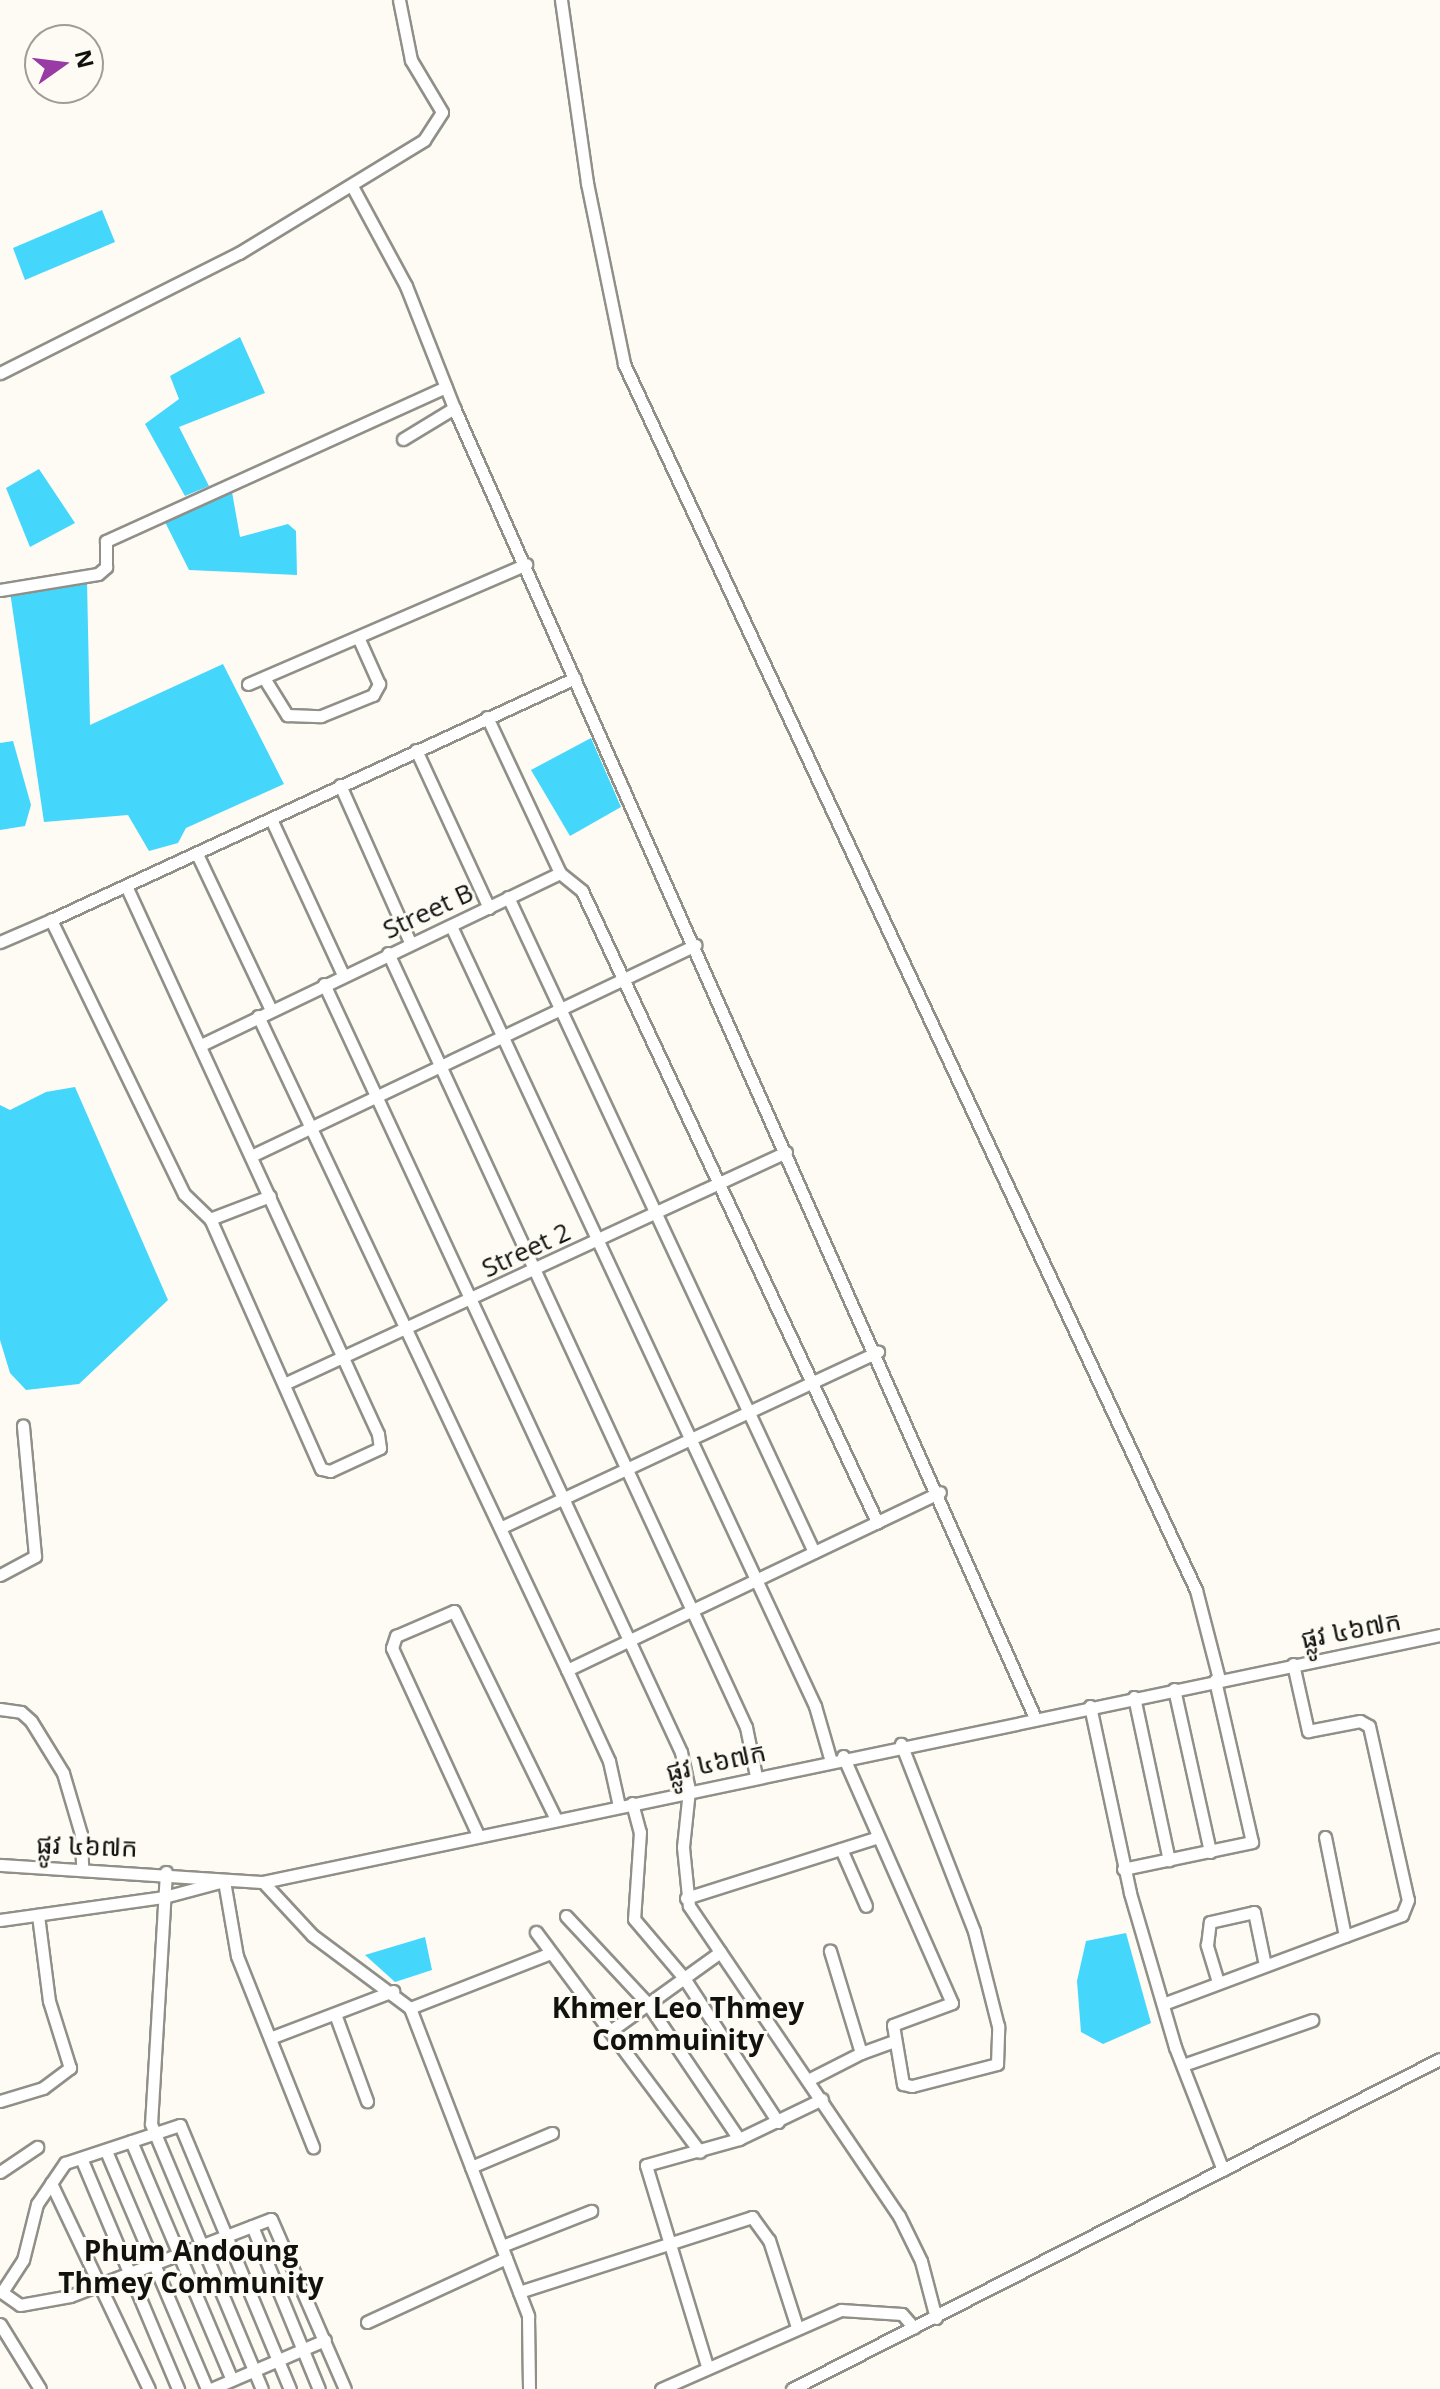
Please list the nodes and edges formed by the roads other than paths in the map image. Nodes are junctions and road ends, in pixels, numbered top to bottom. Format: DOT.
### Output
graph roads {
  1 [pos="399,0"];
  2 [pos="561,0"];
  3 [pos="353,188"];
  4 [pos="0,373"];
  5 [pos="446,387"];
  6 [pos="454,408"];
  7 [pos="403,439"];
  8 [pos="526,564"];
  9 [pos="0,590"];
  10 [pos="358,637"];
  11 [pos="264,678"];
  12 [pos="575,678"];
  13 [pos="248,684"];
  14 [pos="487,717"];
  15 [pos="416,750"];
  16 [pos="340,785"];
  17 [pos="271,819"];
  18 [pos="197,854"];
  19 [pos="560,873"];
  20 [pos="127,888"];
  21 [pos="508,897"];
  22 [pos="489,908"];
  23 [pos="51,920"];
  24 [pos="451,926"];
  25 [pos="0,942"];
  26 [pos="410,942"];
  27 [pos="695,945"];
  28 [pos="388,953"];
  29 [pos="343,975"];
  30 [pos="622,980"];
  31 [pos="324,984"];
  32 [pos="560,1009"];
  33 [pos="271,1010"];
  34 [pos="258,1016"];
  35 [pos="502,1037"];
  36 [pos="201,1045"];
  37 [pos="440,1066"];
  38 [pos="376,1096"];
  39 [pos="313,1126"];
  40 [pos="786,1152"];
  41 [pos="251,1156"];
  42 [pos="719,1184"];
  43 [pos="270,1196"];
  44 [pos="656,1213"];
  45 [pos="210,1219"];
  46 [pos="597,1241"];
  47 [pos="534,1270"];
  48 [pos="471,1300"];
  49 [pos="410,1329"];
  50 [pos="878,1352"];
  51 [pos="344,1358"];
  52 [pos="812,1382"];
  53 [pos="284,1384"];
  54 [pos="748,1412"];
  55 [pos="23,1426"];
  56 [pos="690,1439"];
  57 [pos="626,1469"];
  58 [pos="940,1492"];
  59 [pos="563,1498"];
  60 [pos="877,1522"];
  61 [pos="502,1527"];
  62 [pos="814,1552"];
  63 [pos="0,1575"];
  64 [pos="756,1580"];
  65 [pos="692,1610"];
  66 [pos="1440,1635"];
  67 [pos="629,1640"];
  68 [pos="1293,1664"];
  69 [pos="567,1670"];
  70 [pos="1217,1680"];
  71 [pos="1174,1689"];
  72 [pos="1134,1697"];
  73 [pos="1090,1706"];
  74 [pos="0,1709"];
  75 [pos="1035,1718"];
  76 [pos="901,1744"];
  77 [pos="843,1756"];
  78 [pos="830,1758"];
  79 [pos="756,1776"];
  80 [pos="689,1790"];
  81 [pos="632,1803"];
  82 [pos="619,1806"];
  83 [pos="556,1819"];
  84 [pos="478,1835"];
  85 [pos="878,1837"];
  86 [pos="1325,1837"];
  87 [pos="841,1849"];
  88 [pos="1210,1852"];
  89 [pos="1169,1860"];
  90 [pos="0,1865"];
  91 [pos="82,1867"];
  92 [pos="1123,1869"];
  93 [pos="166,1872"];
  94 [pos="224,1881"];
  95 [pos="263,1882"];
  96 [pos="164,1897"];
  97 [pos="686,1898"];
  98 [pos="866,1906"];
  99 [pos="38,1915"];
  100 [pos="566,1916"];
  101 [pos="0,1920"];
  102 [pos="536,1932"];
  103 [pos="1345,1936"];
  104 [pos="830,1951"];
  105 [pos="720,1952"];
  106 [pos="550,1953"];
  107 [pos="1265,1965"];
  108 [pos="684,1978"];
  109 [pos="1218,1982"];
  110 [pos="393,1991"];
  111 [pos="647,2003"];
  112 [pos="1163,2004"];
  113 [pos="410,2008"];
  114 [pos="335,2014"];
  115 [pos="1312,2020"];
  116 [pos="613,2029"];
  117 [pos="270,2038"];
  118 [pos="892,2042"];
  119 [pos="861,2053"];
  120 [pos="1440,2059"];
  121 [pos="1183,2065"];
  122 [pos="810,2079"];
  123 [pos="822,2099"];
  124 [pos="0,2101"];
  125 [pos="367,2101"];
  126 [pos="778,2122"];
  127 [pos="552,2133"];
  128 [pos="155,2134"];
  129 [pos="739,2139"];
  130 [pos="131,2141"];
  131 [pos="37,2147"];
  132 [pos="313,2147"];
  133 [pos="106,2151"];
  134 [pos="700,2152"];
  135 [pos="81,2158"];
  136 [pos="471,2167"];
  137 [pos="1223,2170"];
  138 [pos="0,2172"];
  139 [pos="51,2183"];
  140 [pos="591,2211"];
  141 [pos="252,2226"];
  142 [pos="227,2237"];
  143 [pos="667,2245"];
  144 [pos="201,2247"];
  145 [pos="504,2252"];
  146 [pos="178,2257"];
  147 [pos="155,2267"];
  148 [pos="129,2275"];
  149 [pos="101,2285"];
  150 [pos="1,2292"];
  151 [pos="519,2292"];
  152 [pos="936,2318"];
  153 [pos="367,2322"];
  154 [pos="0,2324"];
  155 [pos="797,2327"];
  156 [pos="914,2328"];
  157 [pos="325,2340"];
  158 [pos="301,2349"];
  159 [pos="277,2360"];
  160 [pos="707,2366"];
  161 [pos="254,2371"];
  162 [pos="232,2380"];
  163 [pos="34,2387"];
  164 [pos="149,2389"];
  165 [pos="178,2389"];
  166 [pos="209,2389"];
  167 [pos="262,2389"];
  168 [pos="290,2389"];
  169 [pos="319,2389"];
  170 [pos="345,2389"];
  171 [pos="529,2389"];
  172 [pos="661,2389"];
  173 [pos="792,2389"];
  1 -- 3 [label="street"];
  2 -- 70 [label="street"];
  3 -- 4 [label="street"];
  3 -- 5 [label="street"];
  5 -- 6 [label="street"];
  5 -- 9 [label="street"];
  6 -- 7 [label="street"];
  6 -- 8 [label="street"];
  8 -- 10 [label="street"];
  8 -- 12 [label="street"];
  10 -- 11 [label="street"];
  10 -- 11 [label="street"];
  11 -- 13 [label="street"];
  12 -- 14 [label="street"];
  12 -- 27 [label="street"];
  14 -- 15 [label="street"];
  14 -- 19 [label="street"];
  15 -- 16 [label="street"];
  15 -- 22 [label="street"];
  16 -- 17 [label="street"];
  16 -- 26 [label="street"];
  17 -- 18 [label="street"];
  17 -- 29 [label="street"];
  18 -- 20 [label="street"];
  18 -- 33 [label="street"];
  19 -- 21 [label="street, Street B"];
  19 -- 30 [label="street"];
  20 -- 23 [label="street"];
  20 -- 36 [label="street"];
  21 -- 22 [label="street, Street B"];
  21 -- 32 [label="street"];
  22 -- 24 [label="street, Street B"];
  23 -- 25 [label="street"];
  23 -- 45 [label="street"];
  24 -- 26 [label="street, Street B"];
  24 -- 35 [label="street"];
  26 -- 28 [label="street, Street B"];
  27 -- 30 [label="street"];
  27 -- 40 [label="street"];
  28 -- 29 [label="street, Street B"];
  28 -- 37 [label="street"];
  29 -- 31 [label="street, Street B"];
  30 -- 32 [label="street"];
  30 -- 42 [label="street"];
  31 -- 33 [label="street, Street B"];
  31 -- 38 [label="street"];
  32 -- 35 [label="street"];
  32 -- 44 [label="street"];
  33 -- 34 [label="street, Street B"];
  34 -- 36 [label="street, Street B"];
  34 -- 39 [label="street"];
  35 -- 37 [label="street"];
  35 -- 46 [label="street"];
  36 -- 41 [label="street"];
  37 -- 38 [label="street"];
  37 -- 47 [label="street"];
  38 -- 39 [label="street"];
  38 -- 48 [label="street"];
  39 -- 41 [label="street"];
  39 -- 49 [label="street"];
  40 -- 42 [label="street, Street 2"];
  40 -- 50 [label="street"];
  41 -- 43 [label="street"];
  42 -- 44 [label="street, Street 2"];
  42 -- 52 [label="street"];
  43 -- 45 [label="street"];
  43 -- 51 [label="street"];
  44 -- 46 [label="street, Street 2"];
  44 -- 54 [label="street"];
  45 -- 53 [label="street"];
  46 -- 47 [label="street, Street 2"];
  46 -- 56 [label="street"];
  47 -- 48 [label="street, Street 2"];
  47 -- 57 [label="street"];
  48 -- 49 [label="street, Street 2"];
  48 -- 59 [label="street"];
  49 -- 51 [label="street, Street 2"];
  49 -- 61 [label="street"];
  50 -- 52 [label="street"];
  50 -- 58 [label="street"];
  51 -- 53 [label="street, Street 2"];
  51 -- 53 [label="street"];
  52 -- 54 [label="street"];
  52 -- 60 [label="street"];
  54 -- 56 [label="street"];
  54 -- 62 [label="street"];
  55 -- 63 [label="street"];
  56 -- 57 [label="street"];
  56 -- 64 [label="street"];
  57 -- 59 [label="street"];
  57 -- 65 [label="street"];
  58 -- 60 [label="street"];
  58 -- 75 [label="street"];
  59 -- 61 [label="street"];
  59 -- 67 [label="street"];
  60 -- 62 [label="street"];
  61 -- 69 [label="street"];
  62 -- 64 [label="street"];
  64 -- 65 [label="street"];
  64 -- 78 [label="street"];
  65 -- 67 [label="street"];
  65 -- 79 [label="street"];
  66 -- 68 [label="street, ផ្លូវ ៤៦៧ក"];
  67 -- 69 [label="street"];
  67 -- 80 [label="street"];
  68 -- 70 [label="street, ផ្លូវ ៤៦៧ក"];
  68 -- 103 [label="street"];
  69 -- 82 [label="street"];
  70 -- 71 [label="street, ផ្លូវ ៤៦៧ក"];
  70 -- 88 [label="street"];
  71 -- 72 [label="street, ផ្លូវ ៤៦៧ក"];
  71 -- 88 [label="street"];
  72 -- 73 [label="street, ផ្លូវ ៤៦៧ក"];
  72 -- 89 [label="street"];
  73 -- 75 [label="street, ផ្លូវ ៤៦៧ក"];
  73 -- 92 [label="street"];
  74 -- 91 [label="street"];
  75 -- 76 [label="street, ផ្លូវ ៤៦៧ក"];
  76 -- 77 [label="street, ផ្លូវ ៤៦៧ក"];
  76 -- 118 [label="street"];
  77 -- 78 [label="street, ផ្លូវ ៤៦៧ក"];
  77 -- 85 [label="street"];
  78 -- 79 [label="street, ផ្លូវ ៤៦៧ក"];
  79 -- 80 [label="street, ផ្លូវ ៤៦៧ក"];
  80 -- 81 [label="street, ផ្លូវ ៤៦៧ក"];
  80 -- 97 [label="street"];
  81 -- 82 [label="street, ផ្លូវ ៤៦៧ក"];
  81 -- 108 [label="street"];
  82 -- 83 [label="street, ផ្លូវ ៤៦៧ក"];
  83 -- 84 [label="street, ផ្លូវ ៤៦៧ក"];
  83 -- 84 [label="street"];
  84 -- 95 [label="street, ផ្លូវ ៤៦៧ក"];
  85 -- 87 [label="street"];
  85 -- 118 [label="street"];
  86 -- 103 [label="street"];
  87 -- 97 [label="street"];
  87 -- 98 [label="street"];
  88 -- 89 [label="street"];
  89 -- 92 [label="street"];
  90 -- 91 [label="street, ផ្លូវ ៤៦៧ក"];
  91 -- 93 [label="street, ផ្លូវ ៤៦៧ក"];
  92 -- 112 [label="street"];
  93 -- 94 [label="street, ផ្លូវ ៤៦៧ក"];
  93 -- 96 [label="street"];
  94 -- 95 [label="street, ផ្លូវ ៤៦៧ក"];
  94 -- 96 [label="street"];
  94 -- 117 [label="street"];
  95 -- 110 [label="street"];
  96 -- 99 [label="street"];
  96 -- 128 [label="street"];
  97 -- 105 [label="street"];
  99 -- 101 [label="street"];
  99 -- 124 [label="street"];
  100 -- 111 [label="street"];
  102 -- 106 [label="street"];
  103 -- 107 [label="street"];
  104 -- 119 [label="street"];
  105 -- 108 [label="street"];
  105 -- 122 [label="street"];
  106 -- 113 [label="street"];
  106 -- 116 [label="street"];
  107 -- 109 [label="street"];
  107 -- 109 [label="street"];
  108 -- 111 [label="street"];
  108 -- 126 [label="street"];
  109 -- 112 [label="street"];
  110 -- 113 [label="street"];
  110 -- 114 [label="street"];
  111 -- 116 [label="street"];
  111 -- 129 [label="street"];
  112 -- 121 [label="street"];
  113 -- 136 [label="street"];
  114 -- 117 [label="street"];
  114 -- 125 [label="street"];
  115 -- 121 [label="street"];
  116 -- 134 [label="street"];
  117 -- 132 [label="street"];
  118 -- 119 [label="street"];
  119 -- 122 [label="street"];
  120 -- 137 [label="street"];
  121 -- 137 [label="street"];
  122 -- 123 [label="street"];
  123 -- 126 [label="street"];
  123 -- 152 [label="street"];
  126 -- 129 [label="street"];
  127 -- 136 [label="street"];
  128 -- 130 [label="street"];
  128 -- 142 [label="street"];
  128 -- 144 [label="street"];
  129 -- 134 [label="street"];
  130 -- 133 [label="street"];
  130 -- 146 [label="street"];
  131 -- 138 [label="street"];
  133 -- 135 [label="street"];
  133 -- 147 [label="street"];
  134 -- 143 [label="street"];
  135 -- 139 [label="street"];
  135 -- 148 [label="street"];
  136 -- 145 [label="street"];
  137 -- 152 [label="street"];
  139 -- 149 [label="street"];
  139 -- 150 [label="street"];
  140 -- 145 [label="street"];
  141 -- 142 [label="street"];
  141 -- 157 [label="street"];
  141 -- 158 [label="street"];
  142 -- 144 [label="street"];
  142 -- 159 [label="street"];
  143 -- 151 [label="street"];
  143 -- 155 [label="street"];
  143 -- 160 [label="street"];
  144 -- 146 [label="street"];
  144 -- 161 [label="street"];
  145 -- 151 [label="street"];
  145 -- 153 [label="street"];
  146 -- 147 [label="street"];
  146 -- 162 [label="street"];
  147 -- 148 [label="street"];
  147 -- 166 [label="street"];
  148 -- 149 [label="street"];
  148 -- 165 [label="street"];
  149 -- 150 [label="street"];
  149 -- 164 [label="street"];
  151 -- 171 [label="street"];
  152 -- 156 [label="street"];
  154 -- 163 [label="street"];
  155 -- 156 [label="street"];
  155 -- 160 [label="street"];
  156 -- 173 [label="street"];
  157 -- 158 [label="street"];
  157 -- 170 [label="street"];
  158 -- 159 [label="street"];
  158 -- 169 [label="street"];
  159 -- 161 [label="street"];
  159 -- 168 [label="street"];
  160 -- 172 [label="street"];
  161 -- 162 [label="street"];
  161 -- 167 [label="street"];
  162 -- 166 [label="street"];
}
